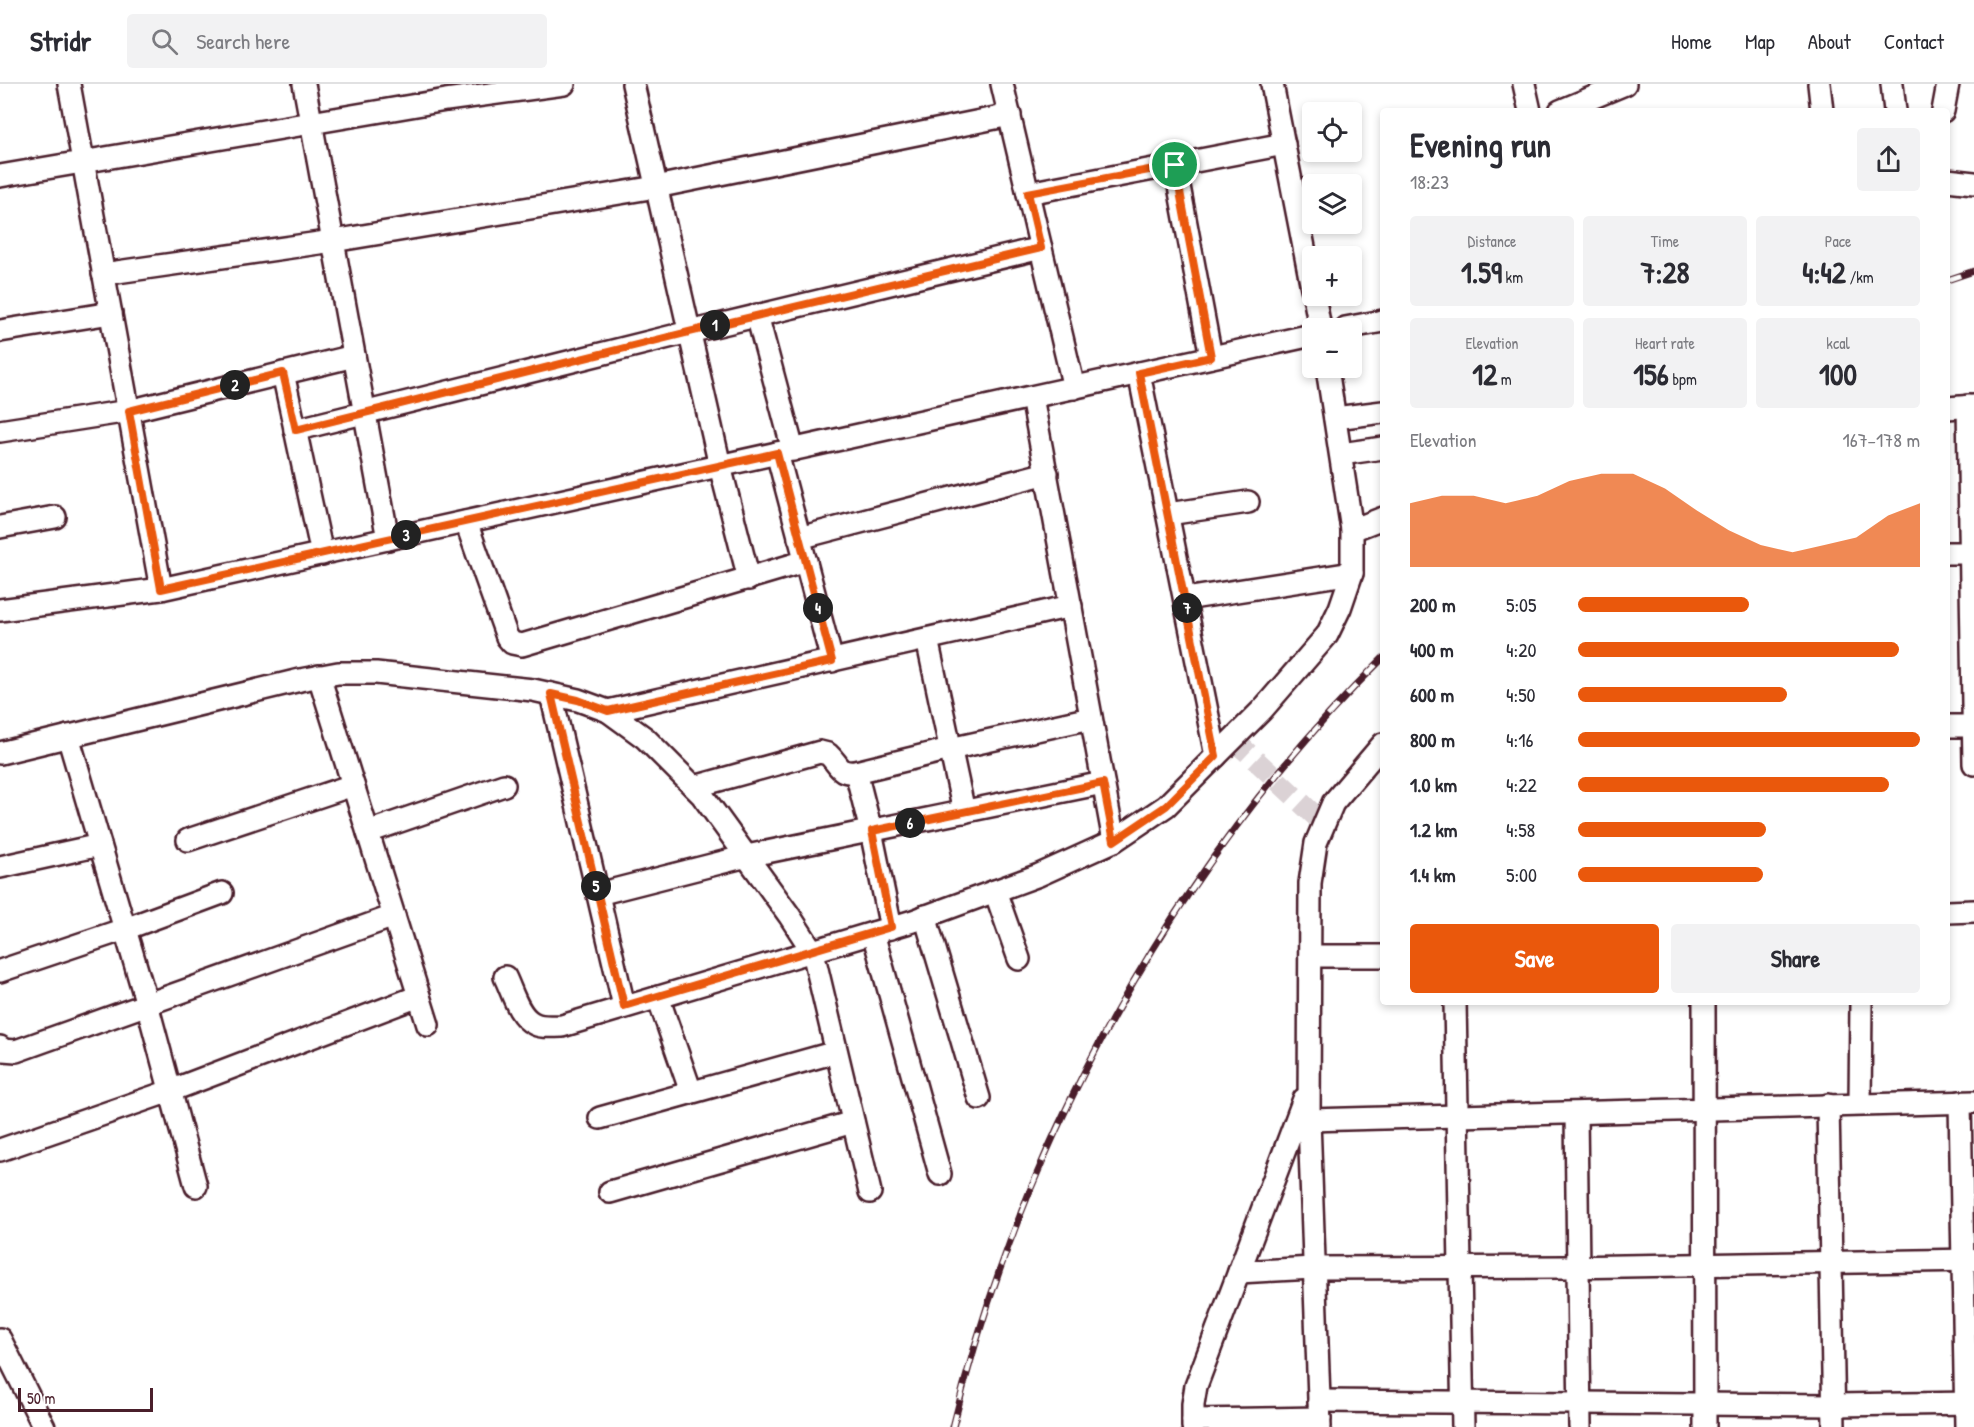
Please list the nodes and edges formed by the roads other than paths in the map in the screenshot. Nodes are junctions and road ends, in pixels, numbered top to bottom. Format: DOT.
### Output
graph roads {
  1 [pos="69,84"];
  2 [pos="304,84"];
  3 [pos="564,84"];
  4 [pos="633,84"];
  5 [pos="1002,84"];
  6 [pos="1272,84"];
  7 [pos="1524,84"];
  8 [pos="1625,84"];
  9 [pos="1819,84"];
  10 [pos="1892,84"];
  11 [pos="1948,84"];
  12 [pos="1529,108"];
  13 [pos="1567,108"];
  14 [pos="1822,108"];
  15 [pos="1895,108"];
  16 [pos="1944,108"];
  17 [pos="1010,115"];
  18 [pos="311,123"];
  19 [pos="1284,144"];
  20 [pos="83,162"];
  21 [pos="1175,165"];
  22 [pos="0,176"];
  23 [pos="1950,180"];
  24 [pos="1974,183"];
  25 [pos="656,187"];
  26 [pos="1028,193"];
  27 [pos="333,241"];
  28 [pos="1304,246"];
  29 [pos="1041,248"];
  30 [pos="104,274"];
  31 [pos="111,313"];
  32 [pos="757,315"];
  33 [pos="1380,322"];
  34 [pos="1362,325"];
  35 [pos="0,330"];
  36 [pos="689,332"];
  37 [pos="1302,337"];
  38 [pos="354,356"];
  39 [pos="1211,357"];
  40 [pos="283,373"];
  41 [pos="1139,373"];
  42 [pos="1329,378"];
  43 [pos="1074,388"];
  44 [pos="1032,397"];
  45 [pos="1963,407"];
  46 [pos="129,411"];
  47 [pos="364,411"];
  48 [pos="1380,412"];
  49 [pos="1335,418"];
  50 [pos="296,430"];
  51 [pos="0,431"];
  52 [pos="1380,448"];
  53 [pos="785,452"];
  54 [pos="1341,454"];
  55 [pos="720,466"];
  56 [pos="1047,473"];
  57 [pos="1248,502"];
  58 [pos="1168,514"];
  59 [pos="55,517"];
  60 [pos="1380,519"];
  61 [pos="466,522"];
  62 [pos="0,527"];
  63 [pos="1352,530"];
  64 [pos="799,538"];
  65 [pos="388,539"];
  66 [pos="1950,553"];
  67 [pos="1972,553"];
  68 [pos="322,554"];
  69 [pos="806,561"];
  70 [pos="1352,573"];
  71 [pos="749,579"];
  72 [pos="161,589"];
  73 [pos="1185,599"];
  74 [pos="1071,606"];
  75 [pos="0,610"];
  76 [pos="927,639"];
  77 [pos="832,661"];
  78 [pos="319,676"];
  79 [pos="551,694"];
  80 [pos="608,711"];
  81 [pos="1091,718"];
  82 [pos="1950,726"];
  83 [pos="1974,726"];
  84 [pos="68,736"];
  85 [pos="1380,748"];
  86 [pos="950,749"];
  87 [pos="0,753"];
  88 [pos="1216,756"];
  89 [pos="1974,764"];
  90 [pos="856,772"];
  91 [pos="1103,783"];
  92 [pos="353,785"];
  93 [pos="504,785"];
  94 [pos="694,787"];
  95 [pos="964,812"];
  96 [pos="872,831"];
  97 [pos="368,832"];
  98 [pos="188,840"];
  99 [pos="1114,841"];
  100 [pos="100,845"];
  101 [pos="747,856"];
  102 [pos="0,867"];
  103 [pos="996,891"];
  104 [pos="222,893"];
  105 [pos="598,894"];
  106 [pos="1974,911"];
  107 [pos="1950,912"];
  108 [pos="394,916"];
  109 [pos="925,916"];
  110 [pos="125,928"];
  111 [pos="882,930"];
  112 [pos="813,952"];
  113 [pos="1310,956"];
  114 [pos="1380,956"];
  115 [pos="1019,959"];
  116 [pos="0,970"];
  117 [pos="505,977"];
  118 [pos="419,996"];
  119 [pos="658,997"];
  120 [pos="147,1004"];
  121 [pos="1455,1005"];
  122 [pos="1704,1005"];
  123 [pos="1861,1005"];
  124 [pos="624,1006"];
  125 [pos="428,1025"];
  126 [pos="0,1047"];
  127 [pos="836,1052"];
  128 [pos="1309,1088"];
  129 [pos="170,1091"];
  130 [pos="691,1092"];
  131 [pos="979,1098"];
  132 [pos="1967,1102"];
  133 [pos="1860,1104"];
  134 [pos="1828,1106"];
  135 [pos="1704,1109"];
  136 [pos="1575,1114"];
  137 [pos="1457,1116"];
  138 [pos="600,1118"];
  139 [pos="1309,1120"];
  140 [pos="853,1122"];
  141 [pos="0,1150"];
  142 [pos="940,1174"];
  143 [pos="196,1186"];
  144 [pos="610,1192"];
  145 [pos="870,1192"];
  146 [pos="1968,1260"];
  147 [pos="1831,1262"];
  148 [pos="1705,1265"];
  149 [pos="1460,1267"];
  150 [pos="1577,1267"];
  151 [pos="1313,1268"];
  152 [pos="1239,1272"];
  153 [pos="2,1350"];
  154 [pos="1462,1402"];
  155 [pos="1580,1403"];
  156 [pos="1705,1403"];
  157 [pos="1970,1403"];
  158 [pos="1834,1405"];
  159 [pos="1320,1415"];
  160 [pos="1193,1424"];
  161 [pos="44,1427"];
  162 [pos="1463,1427"];
  163 [pos="1580,1427"];
  164 [pos="1706,1427"];
  165 [pos="1834,1427"];
  166 [pos="1966,1427"];
  1 -- 20 [label="street"];
  2 -- 18 [label="street"];
  3 -- 18 [label="street"];
  4 -- 25 [label="street"];
  5 -- 17 [label="street"];
  6 -- 19 [label="street"];
  7 -- 12 [label="street"];
  8 -- 13 [label="street"];
  9 -- 14 [label="street"];
  10 -- 15 [label="street"];
  11 -- 16 [label="street"];
  17 -- 25 [label="street"];
  17 -- 26 [label="street"];
  18 -- 20 [label="street"];
  18 -- 27 [label="street"];
  19 -- 21 [label="street"];
  19 -- 28 [label="street"];
  20 -- 22 [label="street"];
  20 -- 30 [label="street"];
  21 -- 26 [label="street"];
  21 -- 39 [label="street"];
  23 -- 24 [label="street"];
  25 -- 27 [label="street"];
  25 -- 36 [label="street"];
  26 -- 29 [label="street"];
  27 -- 30 [label="street"];
  27 -- 38 [label="street"];
  29 -- 32 [label="street"];
  29 -- 43 [label="street"];
  30 -- 31 [label="street"];
  31 -- 35 [label="street"];
  31 -- 46 [label="street"];
  32 -- 36 [label="street"];
  32 -- 53 [label="street"];
  33 -- 34 [label="street"];
  36 -- 47 [label="street"];
  36 -- 55 [label="street"];
  37 -- 39 [label="street"];
  38 -- 40 [label="street"];
  38 -- 47 [label="street"];
  39 -- 41 [label="street"];
  40 -- 46 [label="street"];
  40 -- 50 [label="street"];
  41 -- 43 [label="street"];
  41 -- 58 [label="street"];
  42 -- 49 [label="street"];
  43 -- 44 [label="street"];
  44 -- 53 [label="street"];
  44 -- 56 [label="street"];
  45 -- 67 [label="street"];
  46 -- 51 [label="street"];
  46 -- 72 [label="street"];
  47 -- 50 [label="street"];
  47 -- 65 [label="street"];
  48 -- 49 [label="street"];
  49 -- 54 [label="street"];
  50 -- 68 [label="street"];
  52 -- 54 [label="street"];
  53 -- 55 [label="street"];
  53 -- 64 [label="street"];
  54 -- 63 [label="street"];
  55 -- 61 [label="street"];
  55 -- 71 [label="street"];
  56 -- 64 [label="street"];
  56 -- 74 [label="street"];
  57 -- 58 [label="street"];
  58 -- 73 [label="street"];
  59 -- 62 [label="street"];
  60 -- 63 [label="street"];
  61 -- 65 [label="street"];
  61 -- 71 [label="street"];
  63 -- 70 [label="street"];
  64 -- 69 [label="street"];
  65 -- 68 [label="street"];
  66 -- 67 [label="street"];
  67 -- 83 [label="street"];
  68 -- 72 [label="street"];
  69 -- 71 [label="street"];
  69 -- 77 [label="street"];
  70 -- 73 [label="street"];
  70 -- 88 [label="street"];
  72 -- 75 [label="street"];
  73 -- 88 [label="street"];
  74 -- 76 [label="street"];
  74 -- 81 [label="street"];
  76 -- 77 [label="street"];
  76 -- 86 [label="street"];
  77 -- 80 [label="street"];
  78 -- 79 [label="street"];
  78 -- 84 [label="street"];
  78 -- 92 [label="street"];
  79 -- 80 [label="street"];
  79 -- 105 [label="street"];
  80 -- 94 [label="street"];
  81 -- 86 [label="street"];
  81 -- 91 [label="street"];
  82 -- 83 [label="street"];
  83 -- 89 [label="street"];
  84 -- 87 [label="street"];
  84 -- 100 [label="street"];
  85 -- 113 [label="street"];
  86 -- 90 [label="street"];
  86 -- 95 [label="street"];
  88 -- 99 [label="street"];
  90 -- 94 [label="street"];
  90 -- 96 [label="street"];
  91 -- 95 [label="street"];
  91 -- 99 [label="street"];
  92 -- 97 [label="street"];
  92 -- 98 [label="street"];
  93 -- 97 [label="street"];
  94 -- 101 [label="street"];
  95 -- 96 [label="street"];
  96 -- 101 [label="street"];
  96 -- 111 [label="street"];
  97 -- 108 [label="street"];
  99 -- 103 [label="street"];
  100 -- 102 [label="street"];
  100 -- 110 [label="street"];
  101 -- 105 [label="street"];
  101 -- 112 [label="street"];
  103 -- 109 [label="street"];
  103 -- 115 [label="street"];
  104 -- 110 [label="street"];
  105 -- 124 [label="street"];
  106 -- 107 [label="street"];
  108 -- 118 [label="street"];
  108 -- 120 [label="street"];
  109 -- 111 [label="street"];
  109 -- 131 [label="street"];
  110 -- 116 [label="street"];
  110 -- 120 [label="street"];
  111 -- 112 [label="street"];
  111 -- 142 [label="street"];
  112 -- 119 [label="street"];
  112 -- 127 [label="street"];
  113 -- 114 [label="street"];
  113 -- 128 [label="street"];
  117 -- 124 [label="street"];
  118 -- 125 [label="street"];
  118 -- 129 [label="street"];
  119 -- 124 [label="street"];
  119 -- 130 [label="street"];
  120 -- 126 [label="street"];
  120 -- 129 [label="street"];
  121 -- 137 [label="street"];
  122 -- 135 [label="street"];
  123 -- 133 [label="street"];
  127 -- 130 [label="street"];
  127 -- 140 [label="street"];
  128 -- 139 [label="street"];
  128 -- 152 [label="street"];
  129 -- 141 [label="street"];
  129 -- 143 [label="street"];
  130 -- 138 [label="street"];
  132 -- 133 [label="street"];
  132 -- 146 [label="street"];
  133 -- 134 [label="street"];
  134 -- 135 [label="street"];
  134 -- 147 [label="street"];
  135 -- 136 [label="street"];
  135 -- 148 [label="street"];
  136 -- 137 [label="street"];
  136 -- 150 [label="street"];
  137 -- 139 [label="street"];
  137 -- 149 [label="street"];
  139 -- 151 [label="street"];
  140 -- 144 [label="street"];
  140 -- 145 [label="street"];
  146 -- 147 [label="street"];
  146 -- 157 [label="street"];
  147 -- 148 [label="street"];
  147 -- 158 [label="street"];
  148 -- 150 [label="street"];
  148 -- 156 [label="street"];
  149 -- 150 [label="street"];
  149 -- 151 [label="street"];
  149 -- 154 [label="street"];
  150 -- 155 [label="street"];
  151 -- 152 [label="street"];
  151 -- 159 [label="street"];
  152 -- 160 [label="street"];
  153 -- 161 [label="street"];
  154 -- 155 [label="street"];
  154 -- 159 [label="street"];
  154 -- 162 [label="street"];
  155 -- 156 [label="street"];
  155 -- 163 [label="street"];
  156 -- 158 [label="street"];
  156 -- 164 [label="street"];
  157 -- 158 [label="street"];
  157 -- 166 [label="street"];
  158 -- 165 [label="street"];
  159 -- 160 [label="street"];
}
